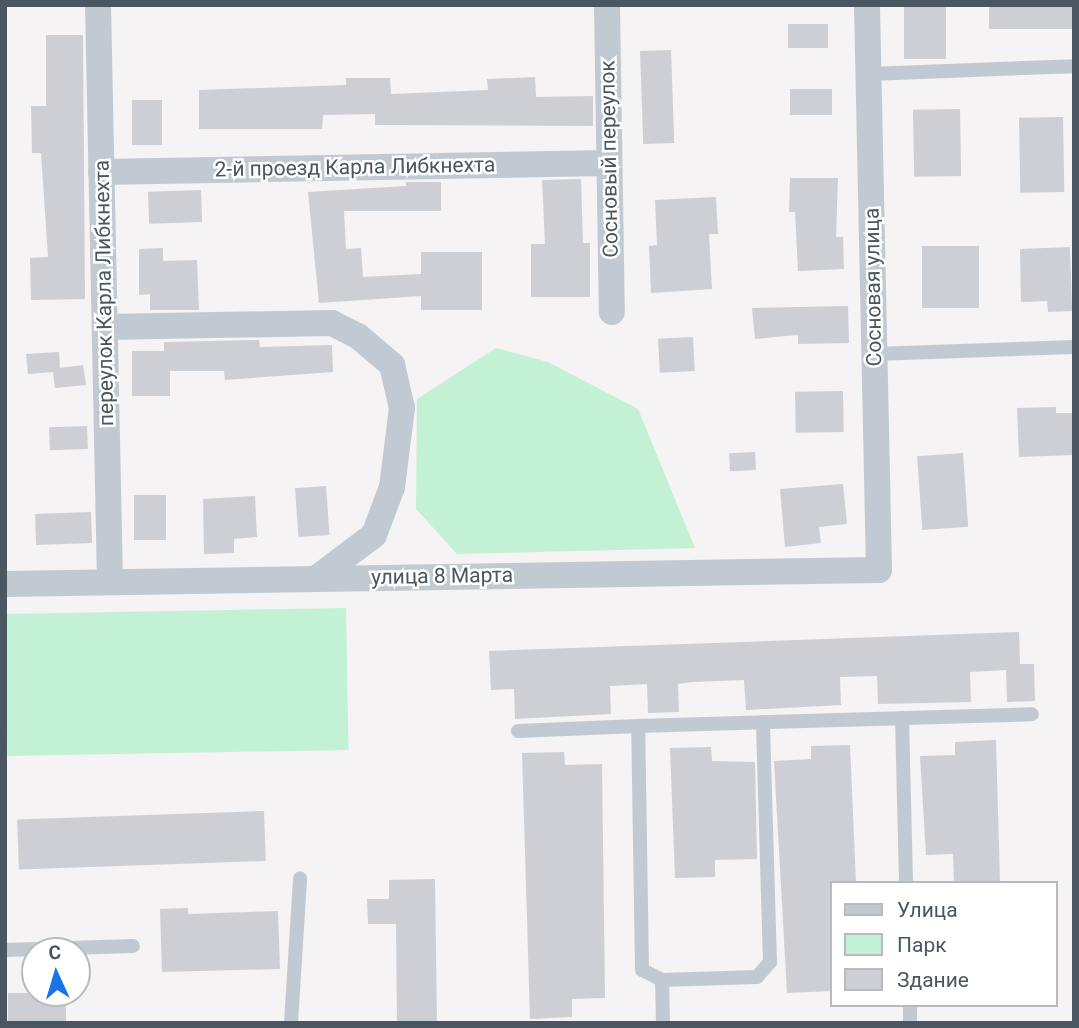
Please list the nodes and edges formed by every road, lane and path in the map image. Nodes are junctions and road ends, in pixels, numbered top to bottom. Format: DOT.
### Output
graph roads {
  1 [pos="98,5"];
  2 [pos="607,5"];
  3 [pos="867,5"];
  4 [pos="1074,66"];
  5 [pos="869,74"];
  6 [pos="609,163"];
  7 [pos="102,172"];
  8 [pos="612,312"];
  9 [pos="105,327"];
  10 [pos="1074,347"];
  11 [pos="874,355"];
  12 [pos="879,570"];
  13 [pos="317,578"];
  14 [pos="110,582"];
  15 [pos="5,584"];
  16 [pos="1032,714"];
  17 [pos="902,718"];
  18 [pos="764,722"];
  19 [pos="638,726"];
  20 [pos="519,731"];
  21 [pos="300,878"];
  22 [pos="906,881"];
  23 [pos="133,946"];
  24 [pos="5,950"];
  25 [pos="662,979"];
  26 [pos="291,1023"];
  27 [pos="663,1023"];
  1 -- 7 [label="street, переулок Карла Либкнехта"];
  2 -- 6 [label="street, Сосновый переулок"];
  3 -- 5 [label="street, Сосновая улица"];
  4 -- 5 [label="lane"];
  5 -- 11 [label="street, Сосновая улица"];
  6 -- 7 [label="street, 2-й проезд Карла Либкнехта"];
  6 -- 8 [label="street, Сосновый переулок"];
  7 -- 9 [label="street, переулок Карла Либкнехта"];
  9 -- 13 [label="street"];
  9 -- 14 [label="street, переулок Карла Либкнехта"];
  10 -- 11 [label="lane"];
  11 -- 12 [label="street, Сосновая улица"];
  12 -- 13 [label="street, улица 8 Марта"];
  13 -- 14 [label="street, улица 8 Марта"];
  14 -- 15 [label="street, улица 8 Марта"];
  16 -- 17 [label="lane"];
  17 -- 18 [label="lane"];
  17 -- 22 [label="lane"];
  18 -- 19 [label="lane"];
  18 -- 25 [label="lane"];
  19 -- 20 [label="lane"];
  19 -- 25 [label="lane"];
  21 -- 26 [label="lane"];
  23 -- 24 [label="lane"];
  25 -- 27 [label="lane"];
}
